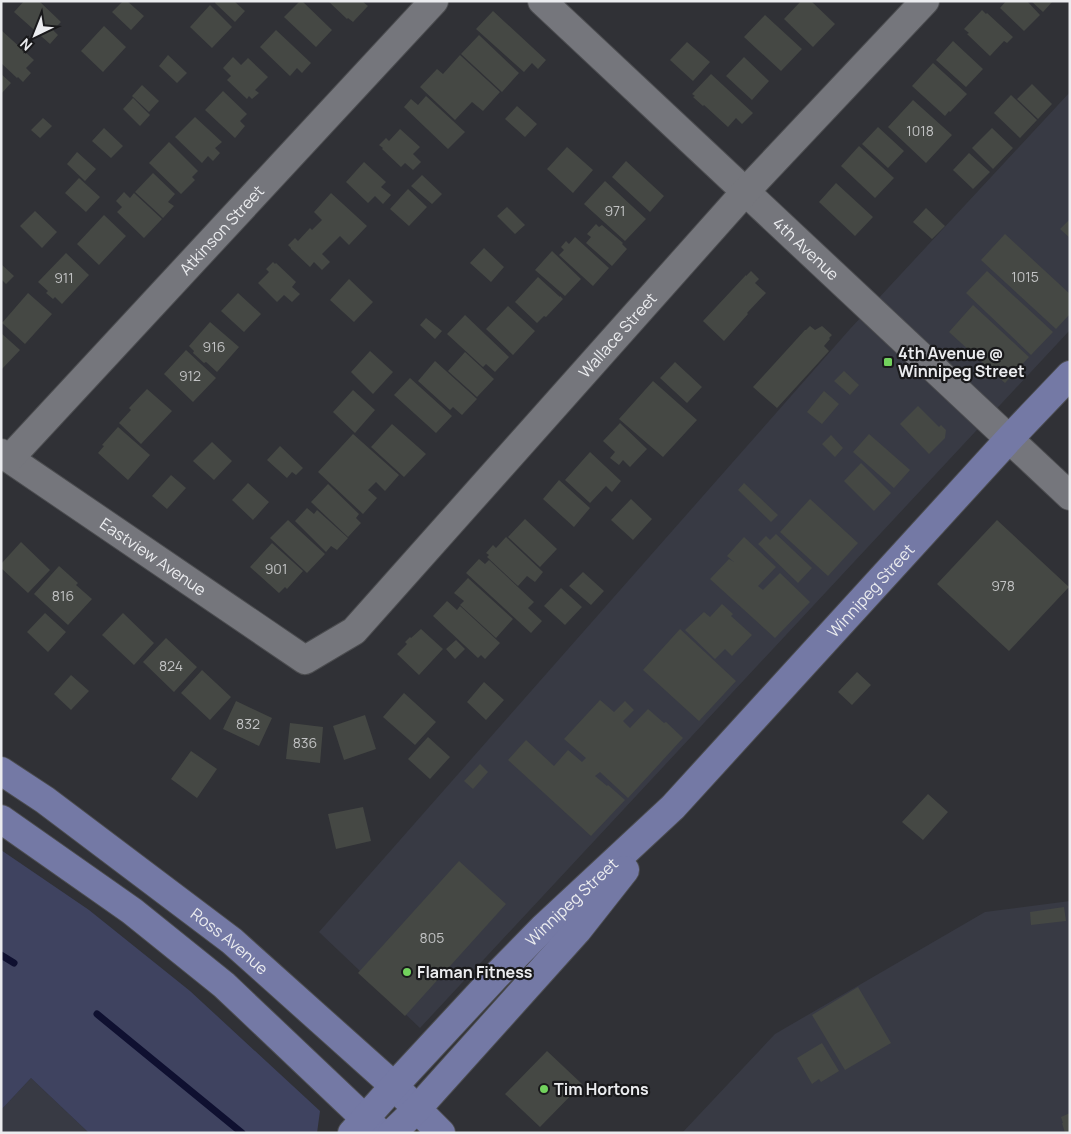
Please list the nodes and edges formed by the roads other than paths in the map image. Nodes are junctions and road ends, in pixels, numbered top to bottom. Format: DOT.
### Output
graph roads {
  1 [pos="434,1"];
  2 [pos="542,1"];
  3 [pos="925,1"];
  4 [pos="745,192"];
  5 [pos="1070,374"];
  6 [pos="1009,439"];
  7 [pos="6,455"];
  8 [pos="1070,496"];
  9 [pos="305,660"];
  10 [pos="1,771"];
  11 [pos="673,807"];
  12 [pos="1,819"];
  13 [pos="394,1086"];
  14 [pos="417,1109"];
  15 [pos="366,1128"];
  16 [pos="392,1133"];
  17 [pos="441,1133"];
  1 -- 7 [label="street, Atkinson Street"];
  2 -- 4 [label="street, 4th Avenue"];
  3 -- 4 [label="street, Wallace Street"];
  4 -- 6 [label="street, 4th Avenue"];
  4 -- 9 [label="street, Wallace Street"];
  5 -- 6 [label="main road, Winnipeg Street"];
  6 -- 8 [label="street, 4th Avenue"];
  6 -- 11 [label="main road, Winnipeg Street"];
  7 -- 9 [label="street, Eastview Avenue"];
  10 -- 13 [label="main road, Ross Avenue"];
  11 -- 13 [label="main road, Winnipeg Street"];
  11 -- 14 [label="main road, Winnipeg Street"];
  12 -- 15 [label="main road"];
  13 -- 14 [label="main road, Ross Avenue"];
  13 -- 15 [label="main road, Winnipeg Street"];
  14 -- 16 [label="main road, Winnipeg Street"];
  14 -- 17 [label="main road, Ross Avenue"];
}
